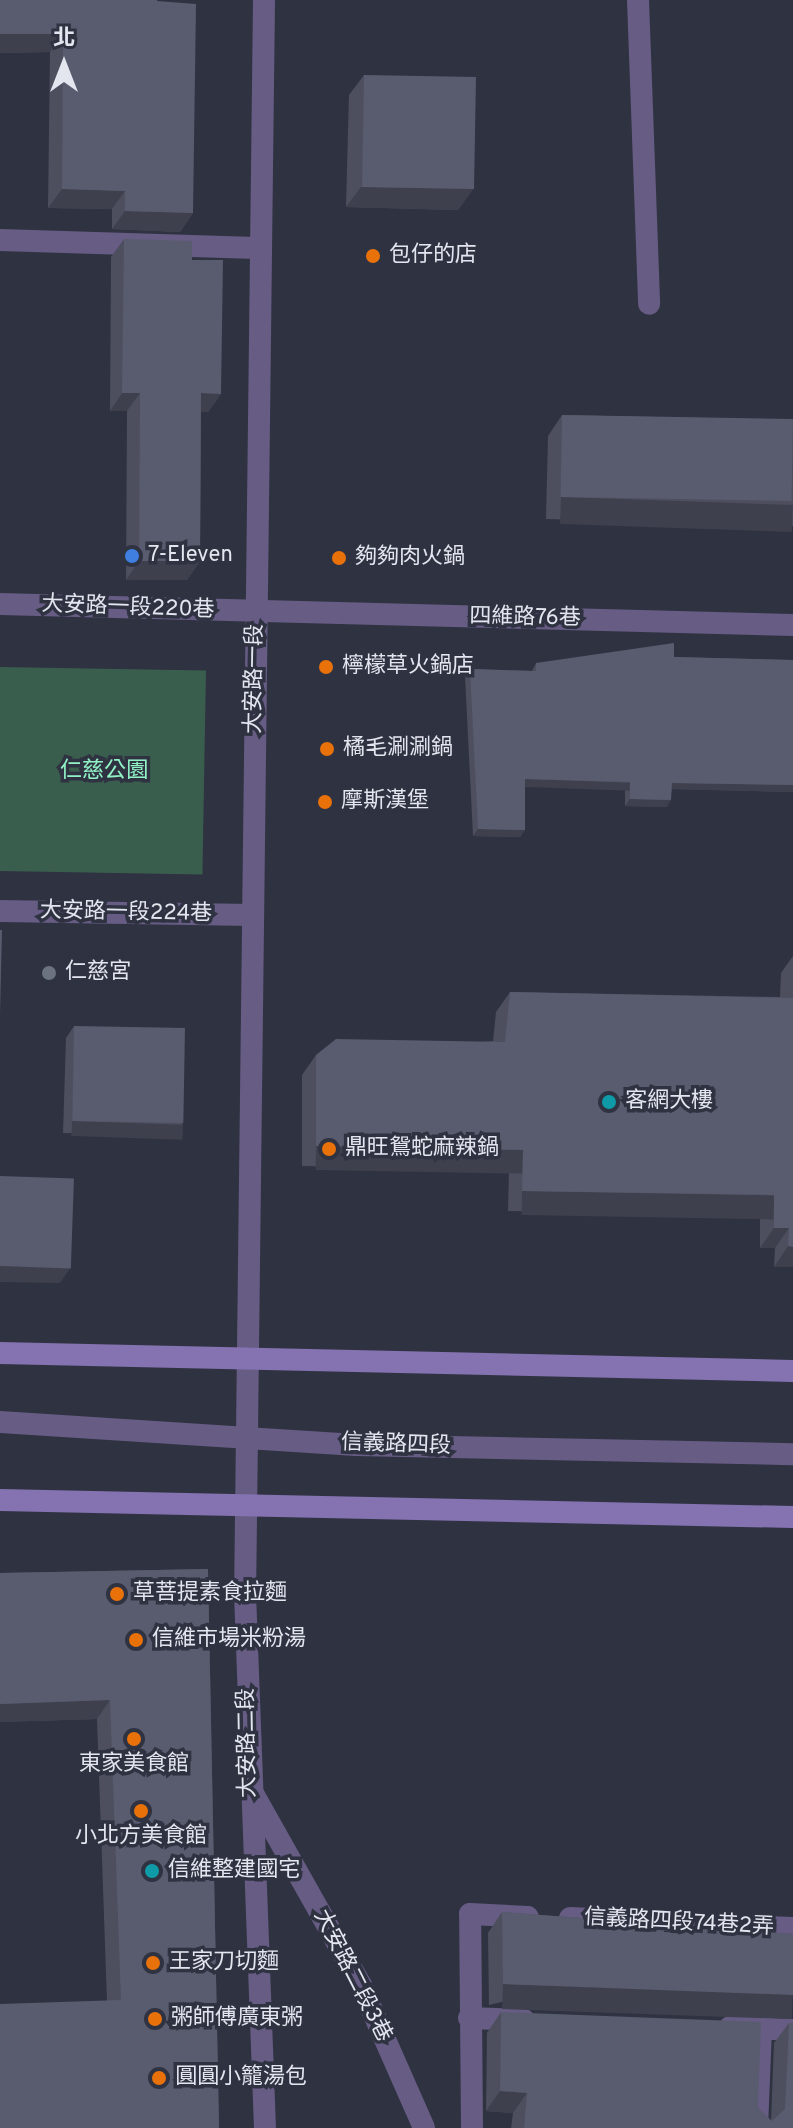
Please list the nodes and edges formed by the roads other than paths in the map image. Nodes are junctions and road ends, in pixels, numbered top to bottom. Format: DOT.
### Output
graph roads {
  1 [pos="264,0"];
  2 [pos="638,0"];
  3 [pos="0,240"];
  4 [pos="261,248"];
  5 [pos="649,304"];
  6 [pos="0,604"];
  7 [pos="256,611"];
  8 [pos="793,625"];
  9 [pos="0,911"];
  10 [pos="252,915"];
  11 [pos="0,1353"];
  12 [pos="247,1359"];
  13 [pos="793,1371"];
  14 [pos="0,1422"];
  15 [pos="245,1435"];
  16 [pos="793,1454"];
  17 [pos="0,1500"];
  18 [pos="245,1505"];
  19 [pos="793,1517"];
  20 [pos="248,1785"];
  21 [pos="793,1928"];
  22 [pos="469,2018"];
  23 [pos="546,2021"];
  24 [pos="700,2026"];
  25 [pos="761,2028"];
  26 [pos="793,2030"];
  27 [pos="265,2128"];
  28 [pos="424,2128"];
  29 [pos="472,2128"];
  30 [pos="757,2128"];
  1 -- 4 [label="street, 大安路一段"];
  2 -- 5 [label="street"];
  3 -- 4 [label="street"];
  4 -- 7 [label="street, 大安路一段"];
  6 -- 7 [label="street, 大安路一段220巷"];
  7 -- 8 [label="street, 四維路76巷"];
  7 -- 10 [label="street, 大安路一段"];
  9 -- 10 [label="street, 大安路一段224巷"];
  10 -- 12 [label="street, 大安路一段"];
  11 -- 12 [label="main road"];
  12 -- 13 [label="main road"];
  12 -- 15 [label="street, 大安路二段"];
  14 -- 15 [label="street, 信義路四段"];
  15 -- 16 [label="street, 信義路四段"];
  15 -- 18 [label="street, 大安路二段"];
  17 -- 18 [label="main road"];
  18 -- 19 [label="main road"];
  18 -- 20 [label="street, 大安路二段"];
  20 -- 27 [label="street, 大安路二段"];
  20 -- 28 [label="street, 大安路二段3巷"];
  21 -- 22 [label="street, 信義路四段74巷2弄"];
  22 -- 23 [label="street"];
  22 -- 29 [label="street"];
  24 -- 25 [label="street"];
  25 -- 26 [label="street"];
  25 -- 30 [label="street"];
}
